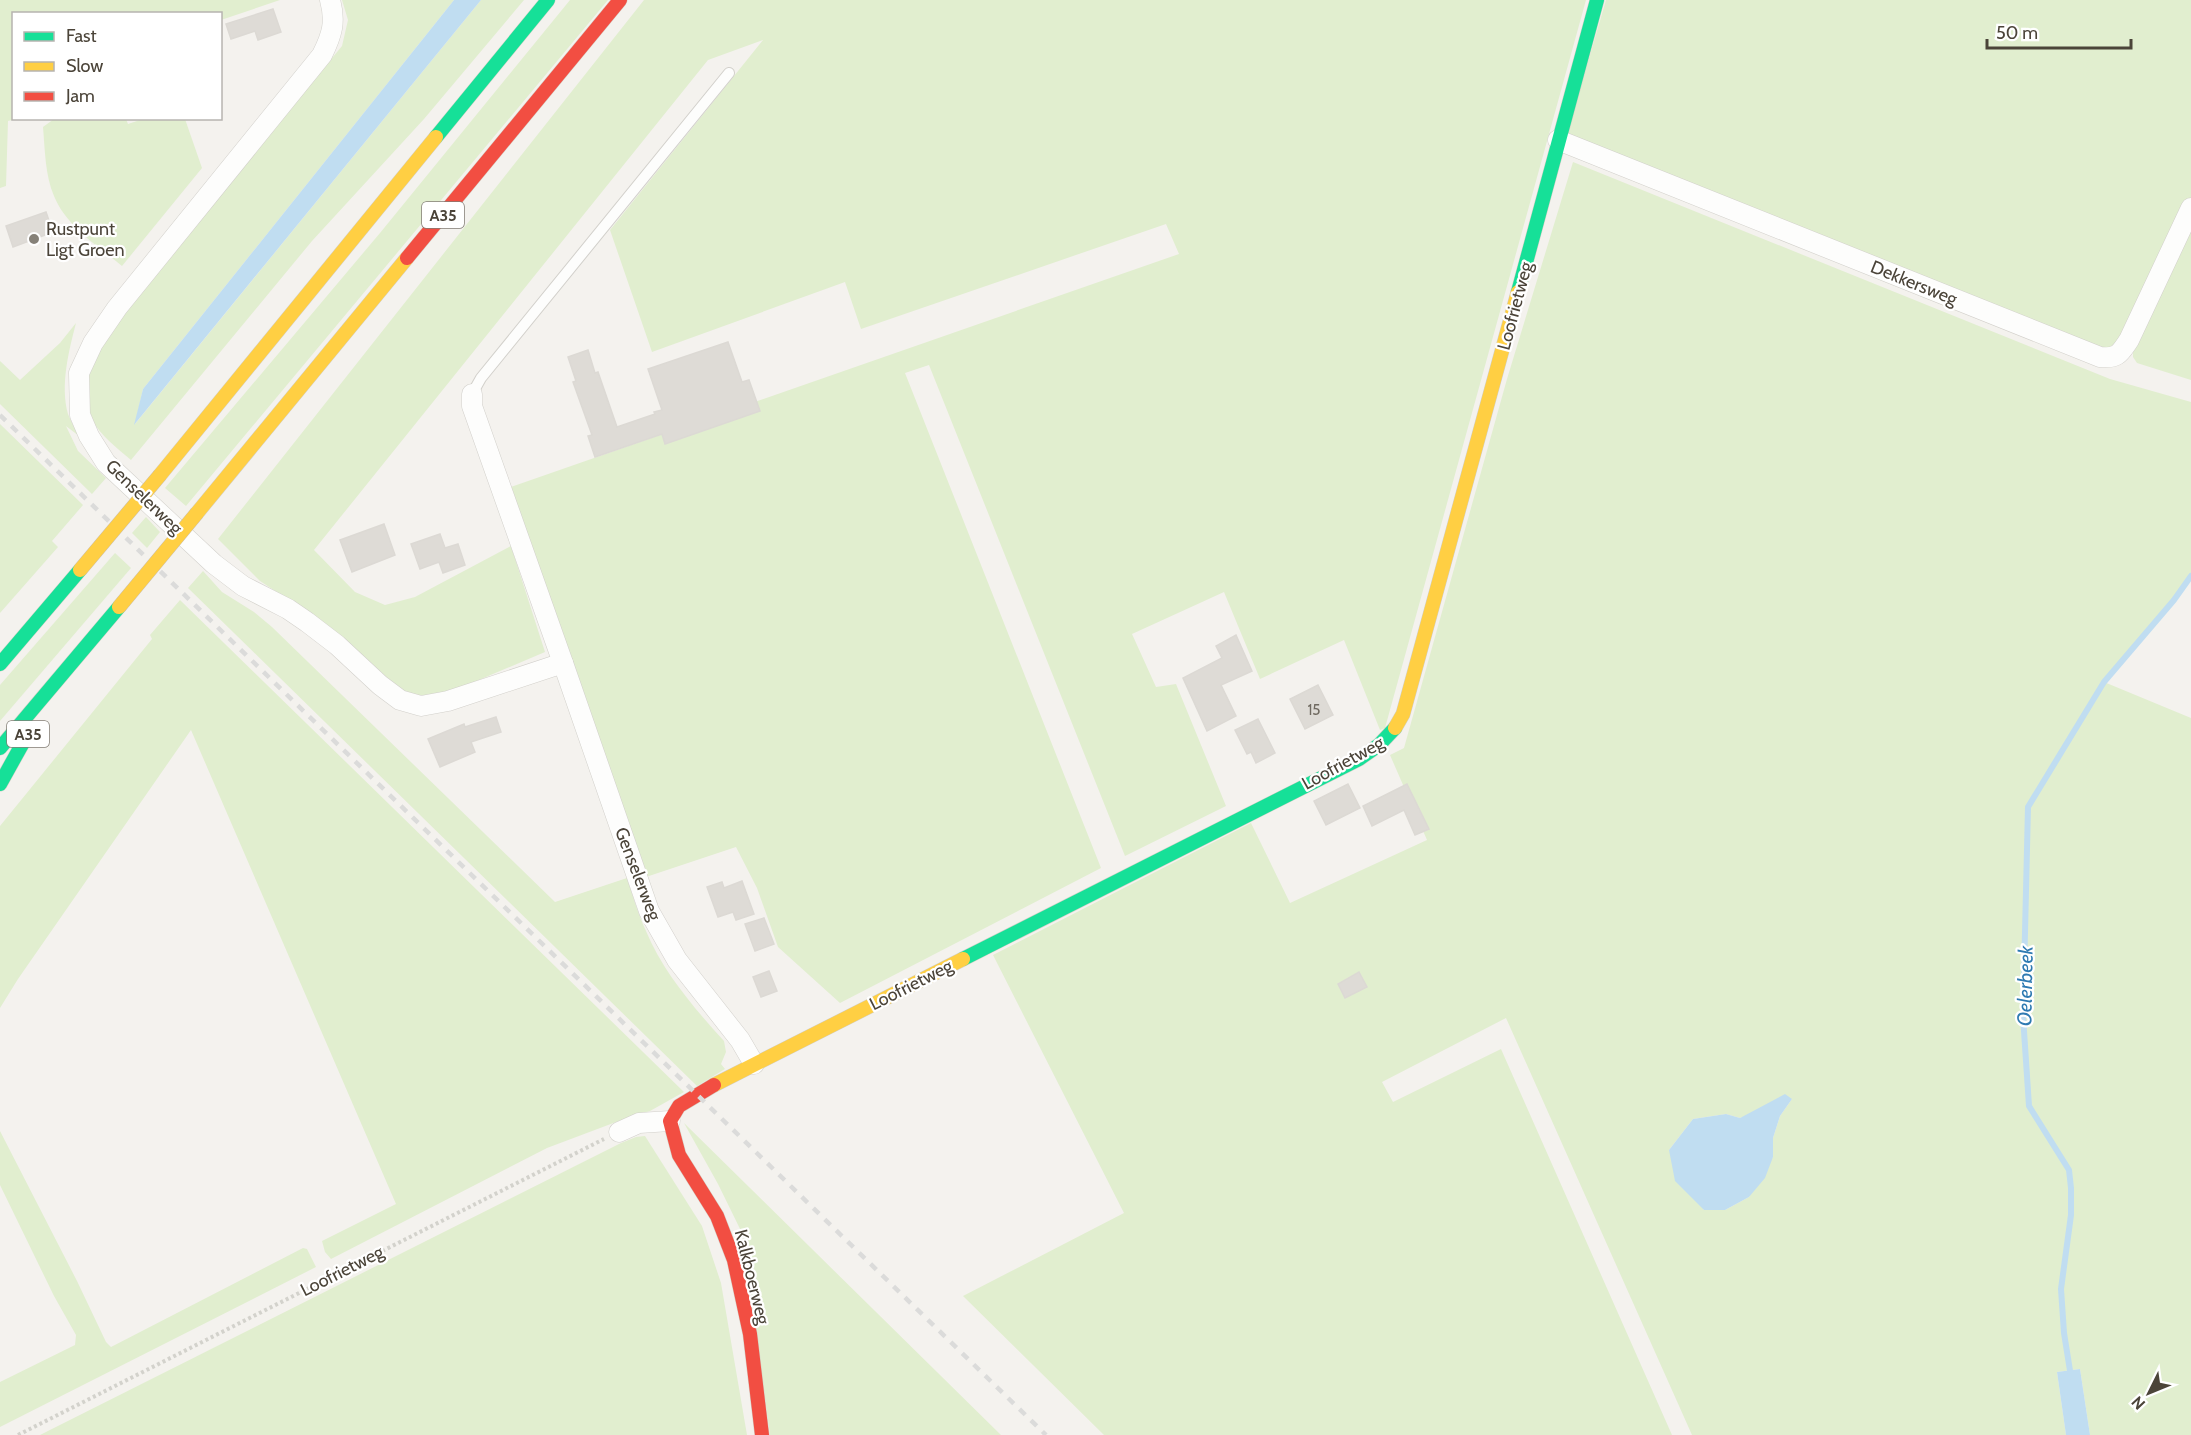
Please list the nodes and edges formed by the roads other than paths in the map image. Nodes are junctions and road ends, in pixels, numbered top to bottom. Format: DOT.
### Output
graph roads {
  1 [pos="330,0"];
  2 [pos="548,0"];
  3 [pos="620,0"];
  4 [pos="1597,0"];
  5 [pos="729,73"];
  6 [pos="1558,140"];
  7 [pos="2191,208"];
  8 [pos="472,394"];
  9 [pos="20,641"];
  10 [pos="0,657"];
  11 [pos="563,663"];
  12 [pos="0,664"];
  13 [pos="56,683"];
  14 [pos="0,748"];
  15 [pos="0,784"];
  16 [pos="754,1064"];
  17 [pos="670,1120"];
  18 [pos="619,1132"];
  19 [pos="762,1435"];
  1 -- 11 [label="street, Genselerweg"];
  2 -- 9 [label="main road, bridge"];
  3 -- 13 [label="main road, A35, bridge"];
  4 -- 6 [label="main road, Loofrietweg"];
  5 -- 8 [label="lane"];
  6 -- 7 [label="street, Dekkersweg"];
  6 -- 16 [label="main road, Loofrietweg"];
  8 -- 11 [label="street, Genselerweg"];
  9 -- 10 [label="main road"];
  9 -- 12 [label="main road"];
  11 -- 16 [label="street, Genselerweg"];
  13 -- 14 [label="main road, A35"];
  13 -- 15 [label="main road, A35"];
  16 -- 17 [label="main road, Loofrietweg"];
  17 -- 18 [label="street"];
  17 -- 19 [label="main road, Kalkboerweg"];
}
